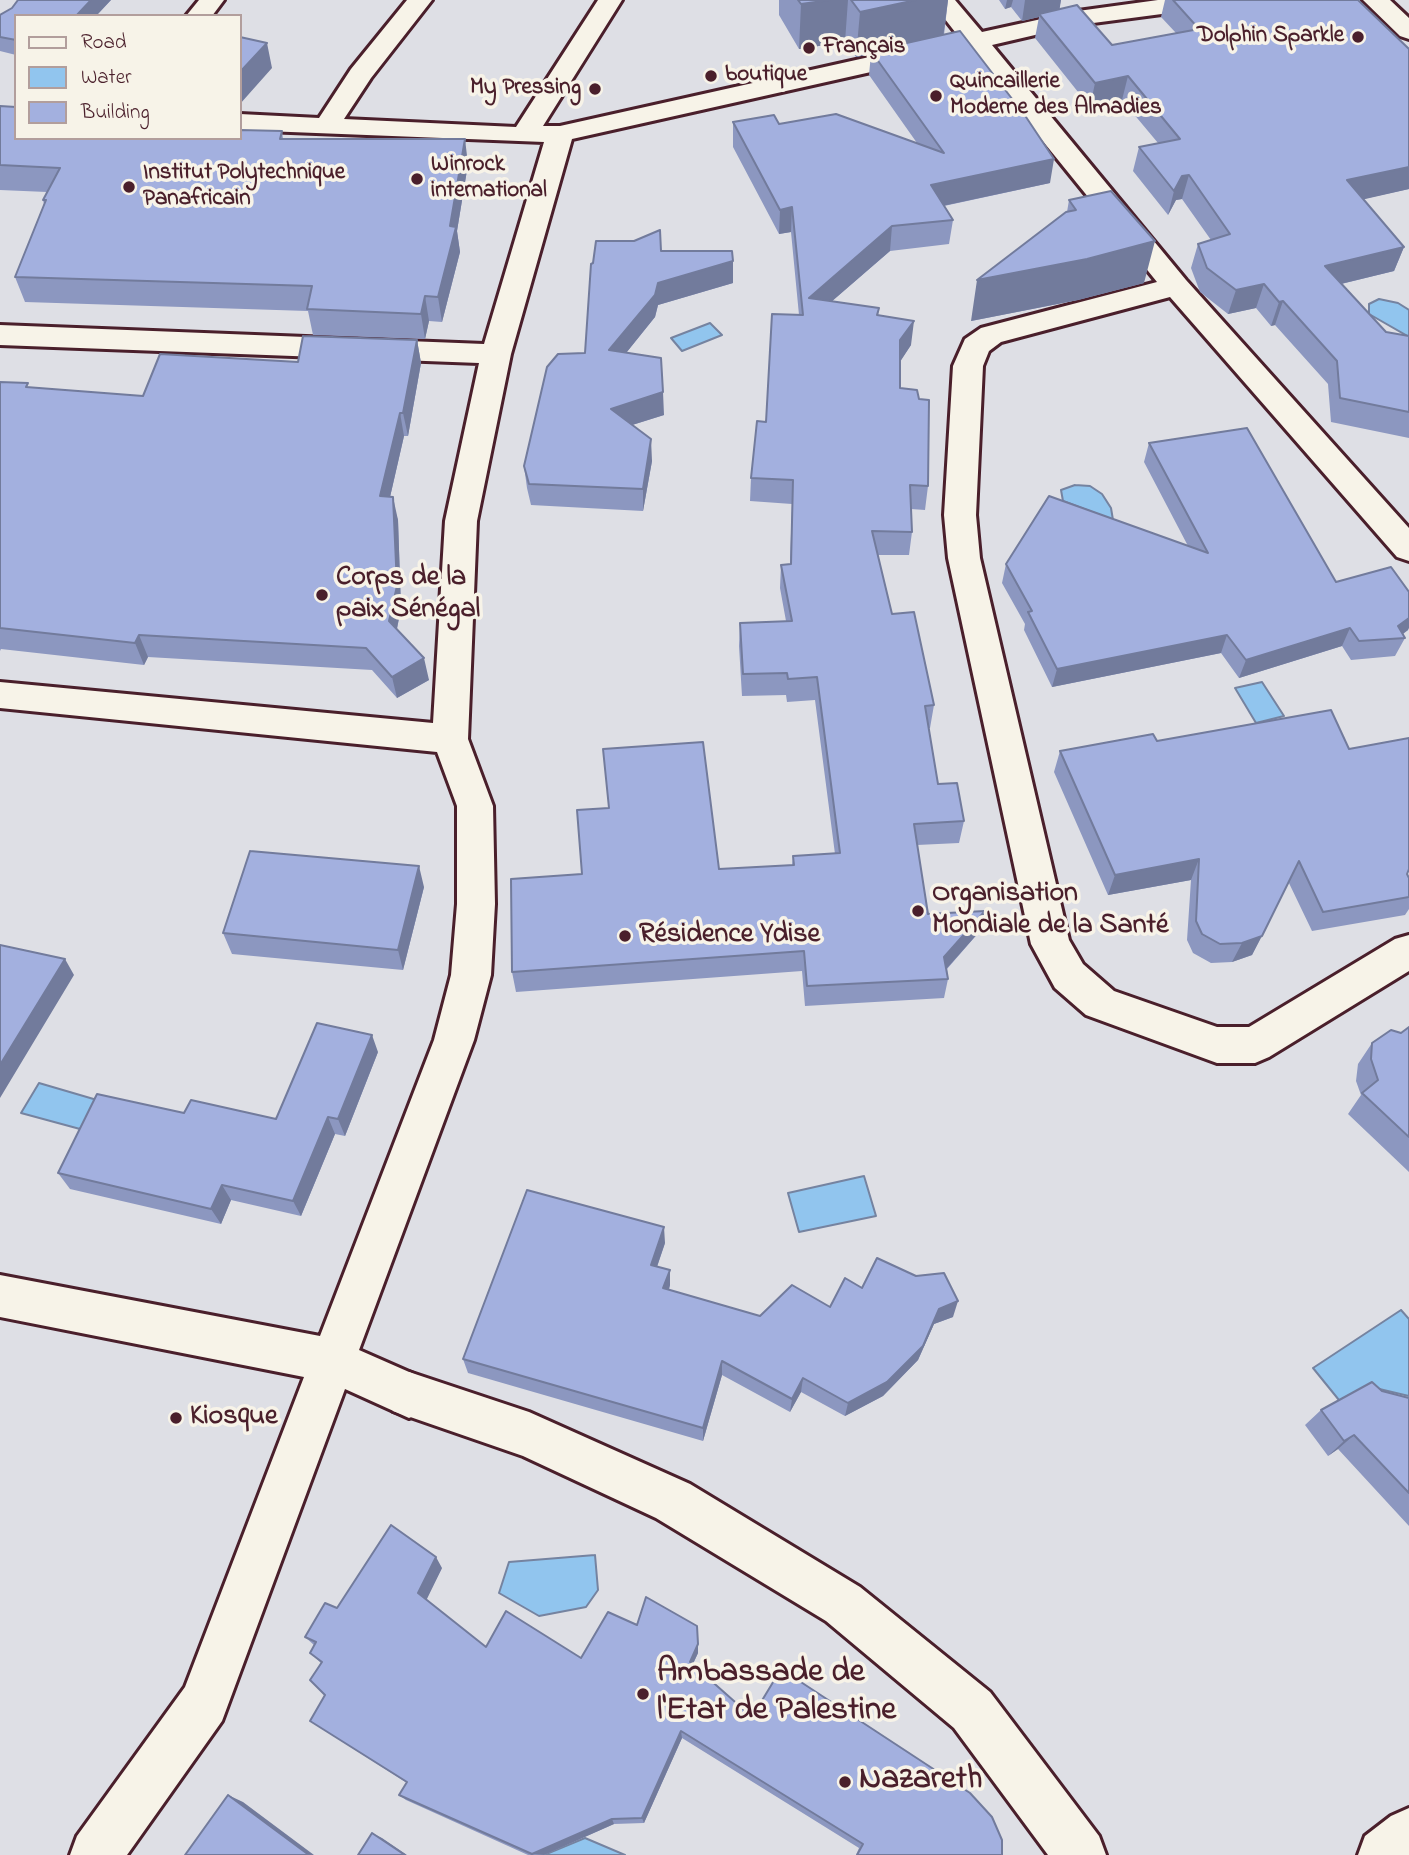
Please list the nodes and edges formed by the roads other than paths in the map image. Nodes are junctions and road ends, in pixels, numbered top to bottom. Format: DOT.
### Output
graph roads {
  1 [pos="212,0"];
  2 [pos="420,0"];
  3 [pos="639,0"];
  4 [pos="942,0"];
  5 [pos="1375,0"];
  6 [pos="608,3"];
  7 [pos="1175,3"];
  8 [pos="1242,3"];
  9 [pos="200,14"];
  10 [pos="1409,30"];
  11 [pos="976,40"];
  12 [pos="242,122"];
  13 [pos="326,127"];
  14 [pos="560,134"];
  15 [pos="524,135"];
  16 [pos="1176,286"];
  17 [pos="0,335"];
  18 [pos="496,354"];
  19 [pos="1409,549"];
  20 [pos="0,695"];
  21 [pos="450,739"];
  22 [pos="1409,951"];
  23 [pos="0,1296"];
  24 [pos="333,1361"];
  25 [pos="1409,1834"];
  26 [pos="1074,1852"];
  27 [pos="96,1855"];
  28 [pos="1384,1855"];
  1 -- 9 [label="street"];
  2 -- 13 [label="street"];
  3 -- 6 [label="street"];
  4 -- 11 [label="street"];
  5 -- 10 [label="street"];
  6 -- 15 [label="street"];
  7 -- 8 [label="street"];
  7 -- 11 [label="street"];
  11 -- 14 [label="street"];
  11 -- 16 [label="street"];
  12 -- 13 [label="street"];
  13 -- 15 [label="street"];
  14 -- 15 [label="street"];
  14 -- 18 [label="street"];
  16 -- 19 [label="street"];
  16 -- 22 [label="street"];
  17 -- 18 [label="street"];
  18 -- 21 [label="street"];
  20 -- 21 [label="street"];
  21 -- 24 [label="street"];
  23 -- 24 [label="street"];
  24 -- 26 [label="street"];
  24 -- 27 [label="street"];
  25 -- 28 [label="street"];
}
